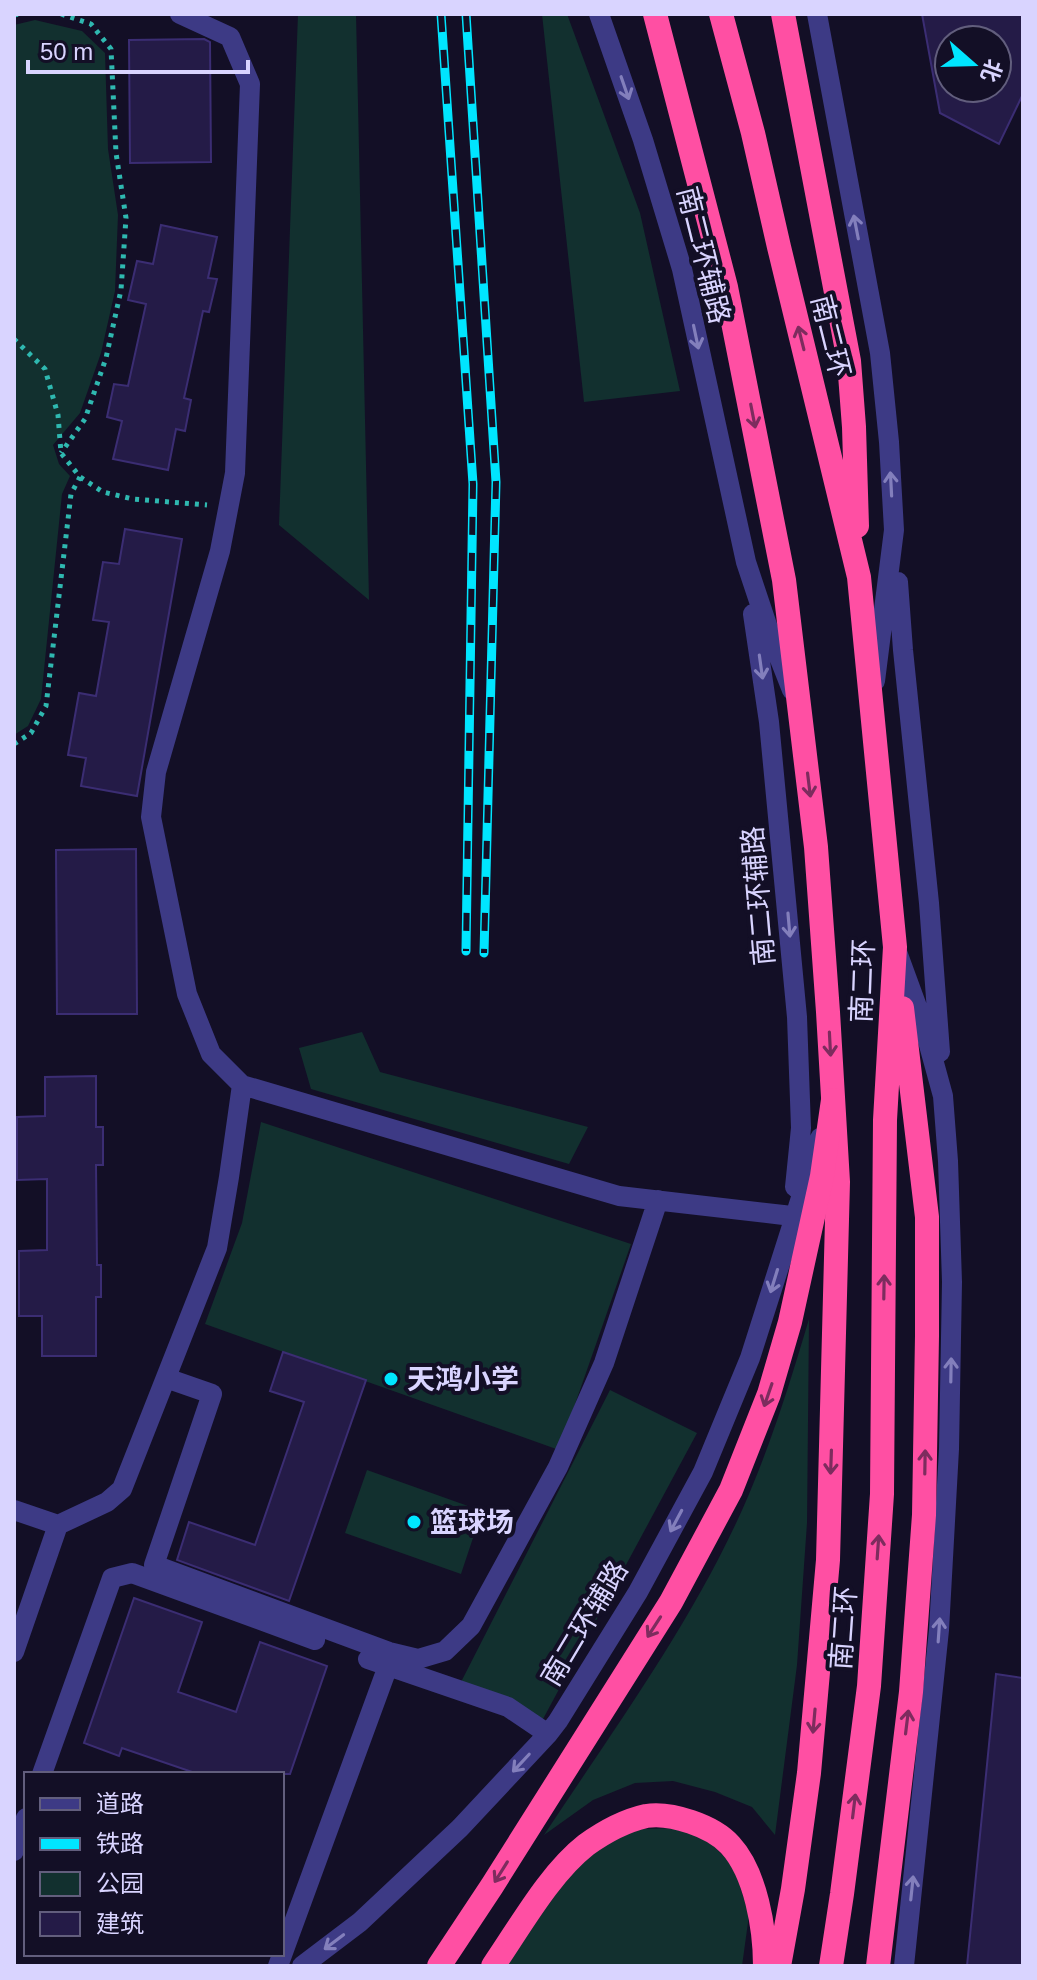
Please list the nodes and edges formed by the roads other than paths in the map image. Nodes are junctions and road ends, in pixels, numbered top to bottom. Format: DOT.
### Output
graph roads {
  1 [pos="180,14"];
  2 [pos="599,14"];
  3 [pos="637,14"];
  4 [pos="655,14"];
  5 [pos="721,14"];
  6 [pos="783,14"];
  7 [pos="817,14"];
  8 [pos="694,164"];
  9 [pos="894,530"];
  10 [pos="746,562"];
  11 [pos="859,577"];
  12 [pos="872,701"];
  13 [pos="800,708"];
  14 [pos="895,947"];
  15 [pos="242,1085"];
  16 [pos="943,1096"];
  17 [pos="833,1100"];
  18 [pos="658,1200"];
  19 [pos="792,1221"];
  20 [pos="166,1378"];
  21 [pos="14,1510"];
  22 [pos="58,1525"];
  23 [pos="14,1652"];
  24 [pos="388,1666"];
  25 [pos="548,1734"];
  26 [pos="43,1772"];
  27 [pos="24,1824"];
  28 [pos="14,1851"];
  29 [pos="284,1950"];
  30 [pos="302,1966"];
  31 [pos="439,1966"];
  32 [pos="493,1966"];
  33 [pos="765,1966"];
  34 [pos="779,1966"];
  35 [pos="831,1966"];
  36 [pos="878,1966"];
  37 [pos="904,1966"];
  1 -- 15 [label="street"];
  2 -- 10 [label="street, 南二环辅路, one-way"];
  3 -- 8 [label="highway"];
  4 -- 8 [label="highway, 南二环"];
  11 -- 5 [label="highway, 南二环, one-way"];
  6 -- 11 [label="highway"];
  9 -- 7 [label="street, one-way"];
  8 -- 13 [label="highway, 南二环, one-way"];
  9 -- 12 [label="street"];
  9 -- 16 [label="street"];
  10 -- 13 [label="street, 南二环辅路"];
  10 -- 19 [label="street, 南二环辅路, one-way"];
  11 -- 12 [label="highway, 南二环"];
  12 -- 14 [label="highway, 南二环"];
  13 -- 17 [label="highway, 南二环, one-way"];
  14 -- 16 [label="street"];
  35 -- 14 [label="highway, 南二环, one-way"];
  36 -- 14 [label="highway, one-way"];
  15 -- 18 [label="street"];
  15 -- 20 [label="street"];
  37 -- 16 [label="street, one-way"];
  17 -- 19 [label="street, 南二环辅路"];
  17 -- 31 [label="highway, one-way, bridge"];
  17 -- 34 [label="highway, 南二环, one-way"];
  18 -- 19 [label="street"];
  18 -- 20 [label="street"];
  19 -- 25 [label="street, 南二环辅路, one-way"];
  20 -- 22 [label="street"];
  21 -- 22 [label="street"];
  22 -- 23 [label="street"];
  24 -- 25 [label="street"];
  24 -- 26 [label="street"];
  24 -- 29 [label="street"];
  25 -- 30 [label="street, 南二环辅路, one-way"];
  27 -- 28 [label="street"];
  32 -- 33 [label="highway"];
}
